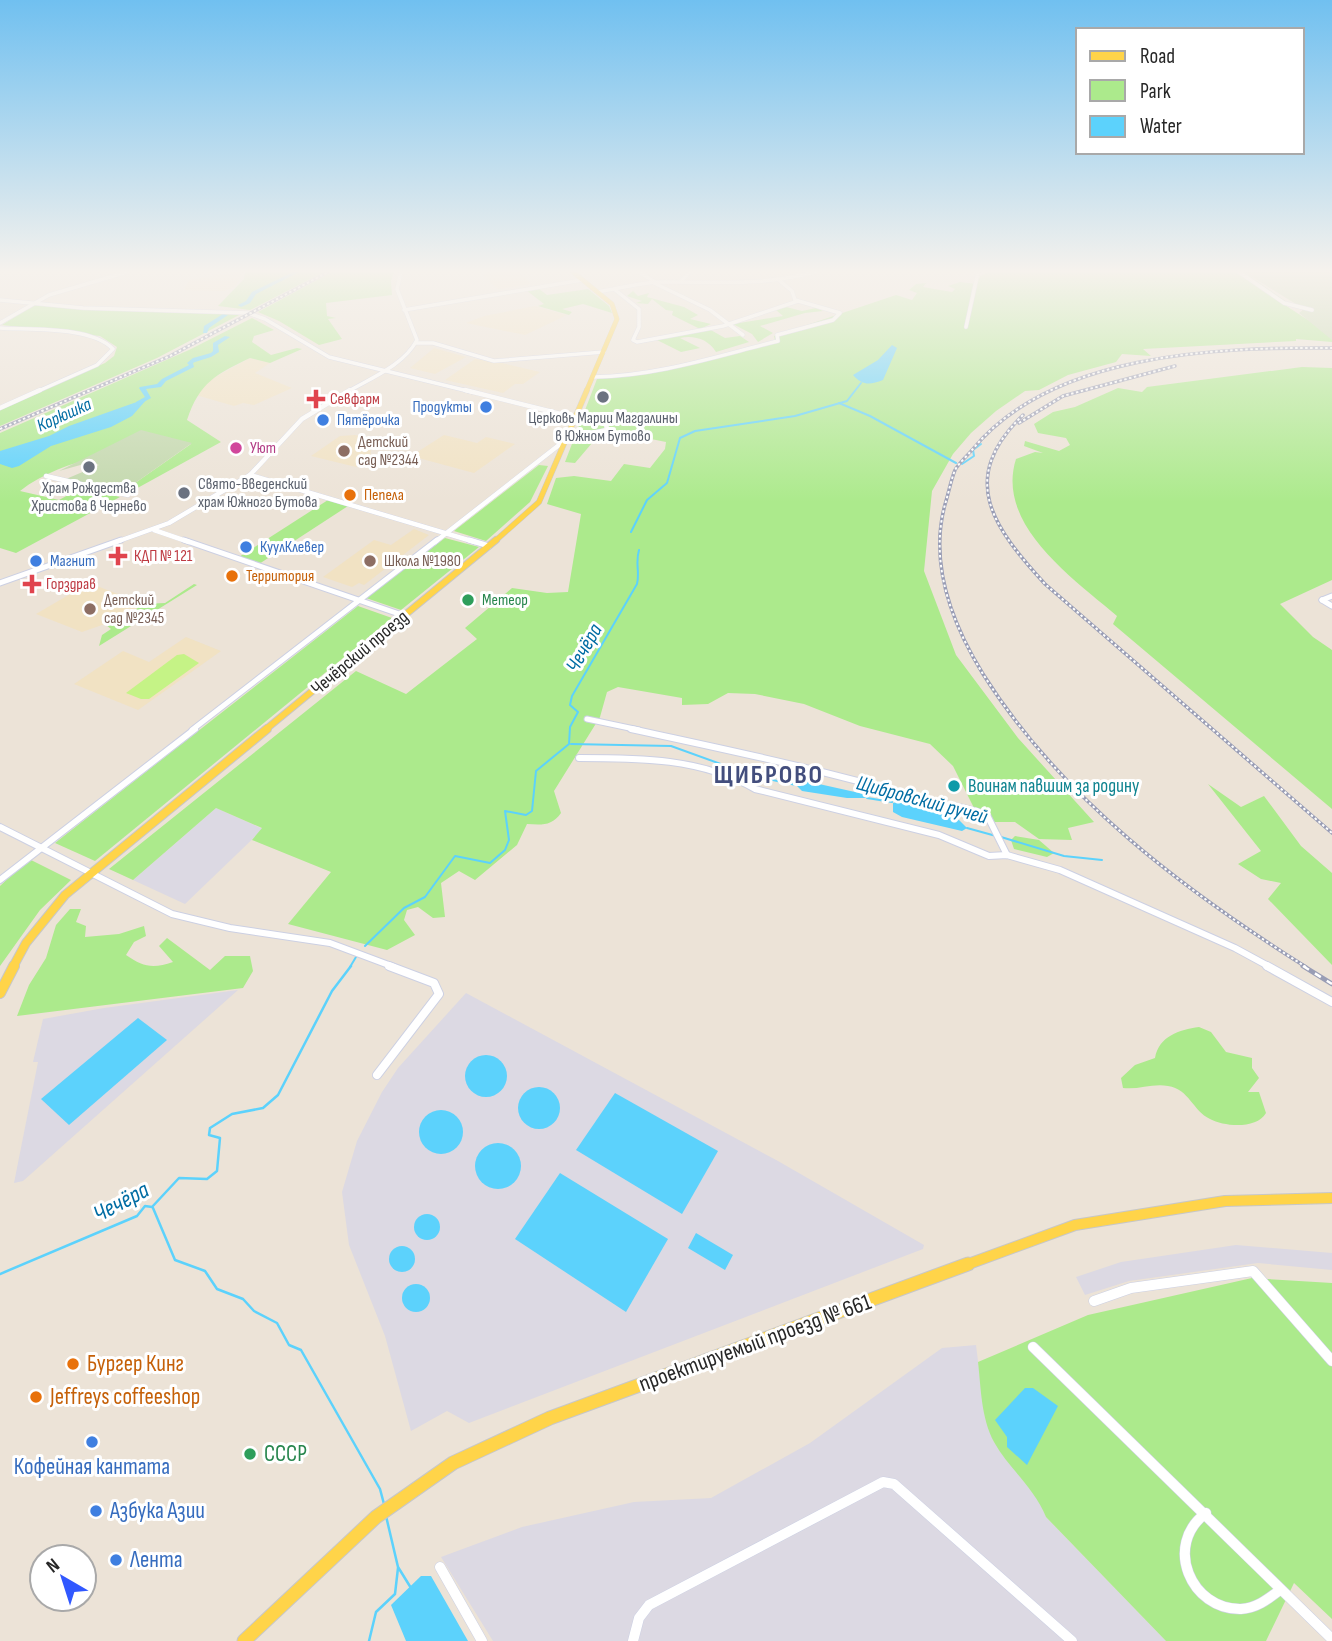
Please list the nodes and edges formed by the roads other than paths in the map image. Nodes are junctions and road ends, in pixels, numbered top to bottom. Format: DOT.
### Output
graph roads {
  1 [pos="113,349"];
  2 [pos="314,349"];
  3 [pos="411,349"];
  4 [pos="452,349"];
  5 [pos="605,349"];
  6 [pos="752,349"];
  7 [pos="604,352"];
  8 [pos="382,372"];
  9 [pos="594,377"];
  10 [pos="0,408"];
  11 [pos="605,416"];
  12 [pos="577,418"];
  13 [pos="568,438"];
  14 [pos="538,463"];
  15 [pos="556,466"];
  16 [pos="250,475"];
  17 [pos="46,476"];
  18 [pos="128,495"];
  19 [pos="153,530"];
  20 [pos="447,534"];
  21 [pos="489,546"];
  22 [pos="0,583"];
  23 [pos="1332,596"];
  24 [pos="360,600"];
  25 [pos="1332,606"];
  26 [pos="405,616"];
  27 [pos="587,719"];
  28 [pos="579,758"];
  29 [pos="0,827"];
  30 [pos="40,847"];
  31 [pos="1007,855"];
  32 [pos="92,873"];
  33 [pos="0,880"];
  34 [pos="0,993"];
  35 [pos="1332,1002"];
  36 [pos="377,1075"];
  37 [pos="1332,1198"];
  38 [pos="1094,1301"];
  39 [pos="1033,1347"];
  40 [pos="1332,1361"];
  41 [pos="1206,1513"];
  42 [pos="440,1567"];
  43 [pos="1280,1590"];
  44 [pos="1332,1639"];
  45 [pos="244,1641"];
  46 [pos="482,1641"];
  47 [pos="633,1641"];
  48 [pos="1072,1641"];
  1 -- 10 [label="street"];
  2 -- 8 [label="street"];
  3 -- 8 [label="street"];
  4 -- 7 [label="street"];
  5 -- 7 [label="main road, Чечёрский проезд"];
  6 -- 9 [label="street"];
  7 -- 9 [label="main road, Чечёрский проезд"];
  8 -- 12 [label="street"];
  8 -- 16 [label="street"];
  9 -- 12 [label="main road, Чечёрский проезд"];
  11 -- 13 [label="street"];
  12 -- 13 [label="main road, Чечёрский проезд"];
  13 -- 14 [label="street"];
  13 -- 15 [label="main road, Чечёрский проезд"];
  14 -- 15 [label="street"];
  14 -- 20 [label="street"];
  15 -- 21 [label="main road, Чечёрский проезд"];
  16 -- 19 [label="street"];
  16 -- 20 [label="street"];
  17 -- 18 [label="street"];
  19 -- 22 [label="street"];
  19 -- 24 [label="street"];
  20 -- 21 [label="street"];
  20 -- 24 [label="street"];
  21 -- 26 [label="main road, Чечёрский проезд"];
  23 -- 25 [label="street"];
  24 -- 26 [label="street"];
  24 -- 30 [label="street"];
  26 -- 32 [label="main road, Чечёрский проезд"];
  27 -- 31 [label="street"];
  28 -- 31 [label="street"];
  29 -- 30 [label="street"];
  30 -- 32 [label="street"];
  30 -- 33 [label="street"];
  31 -- 35 [label="street"];
  32 -- 34 [label="main road, Чечёрский проезд"];
  32 -- 36 [label="street"];
  37 -- 45 [label="main road, проектируемый проезд № 661"];
  38 -- 40 [label="street"];
  39 -- 41 [label="street"];
  41 -- 43 [label="street"];
  41 -- 43 [label="street"];
  42 -- 46 [label="street"];
  43 -- 44 [label="street"];
  47 -- 48 [label="street"];
}
